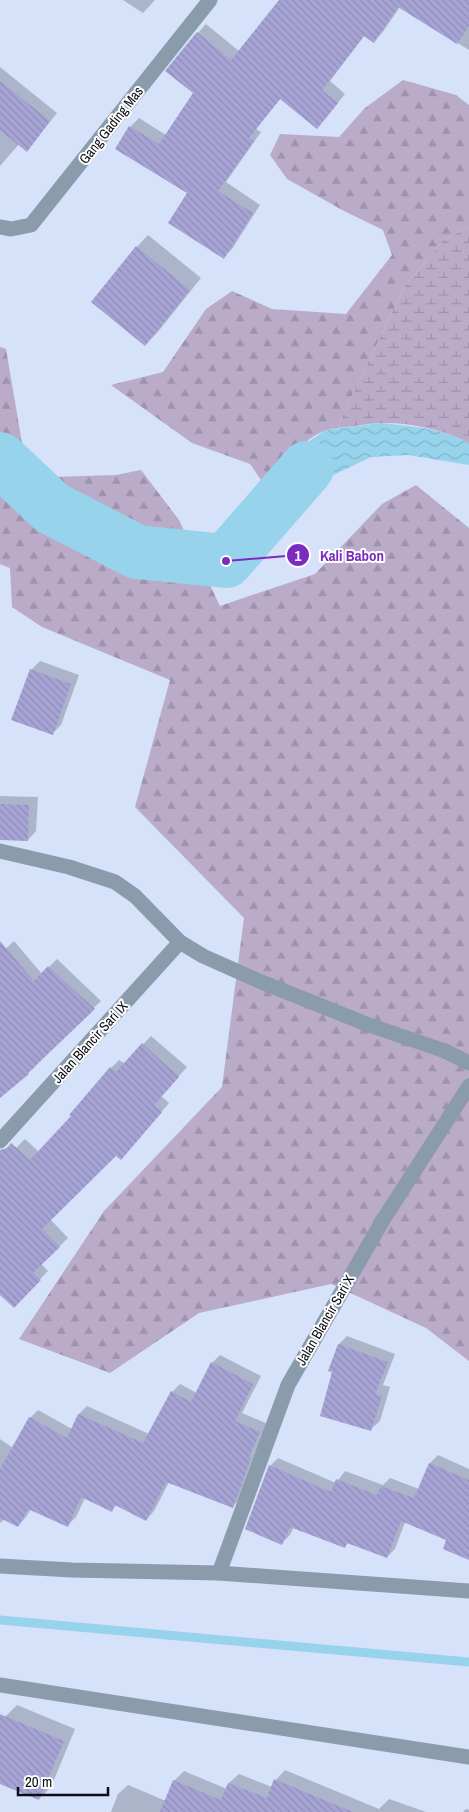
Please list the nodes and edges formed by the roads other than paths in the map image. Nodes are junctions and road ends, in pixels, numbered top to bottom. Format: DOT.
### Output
graph roads {
  1 [pos="210,0"];
  2 [pos="0,227"];
  3 [pos="0,852"];
  4 [pos="180,942"];
  5 [pos="469,1063"];
  6 [pos="469,1086"];
  7 [pos="0,1141"];
  8 [pos="0,1566"];
  9 [pos="219,1573"];
  10 [pos="469,1591"];
  11 [pos="0,1685"];
  12 [pos="469,1757"];
  1 -- 2 [label="street, Gang Gading Mas"];
  3 -- 4 [label="street"];
  4 -- 5 [label="street"];
  4 -- 7 [label="street, Jalan Blancir Sari IX"];
  6 -- 9 [label="street, Jalan Blancir Sari X"];
  8 -- 9 [label="street"];
  9 -- 10 [label="street"];
  11 -- 12 [label="street"];
}
